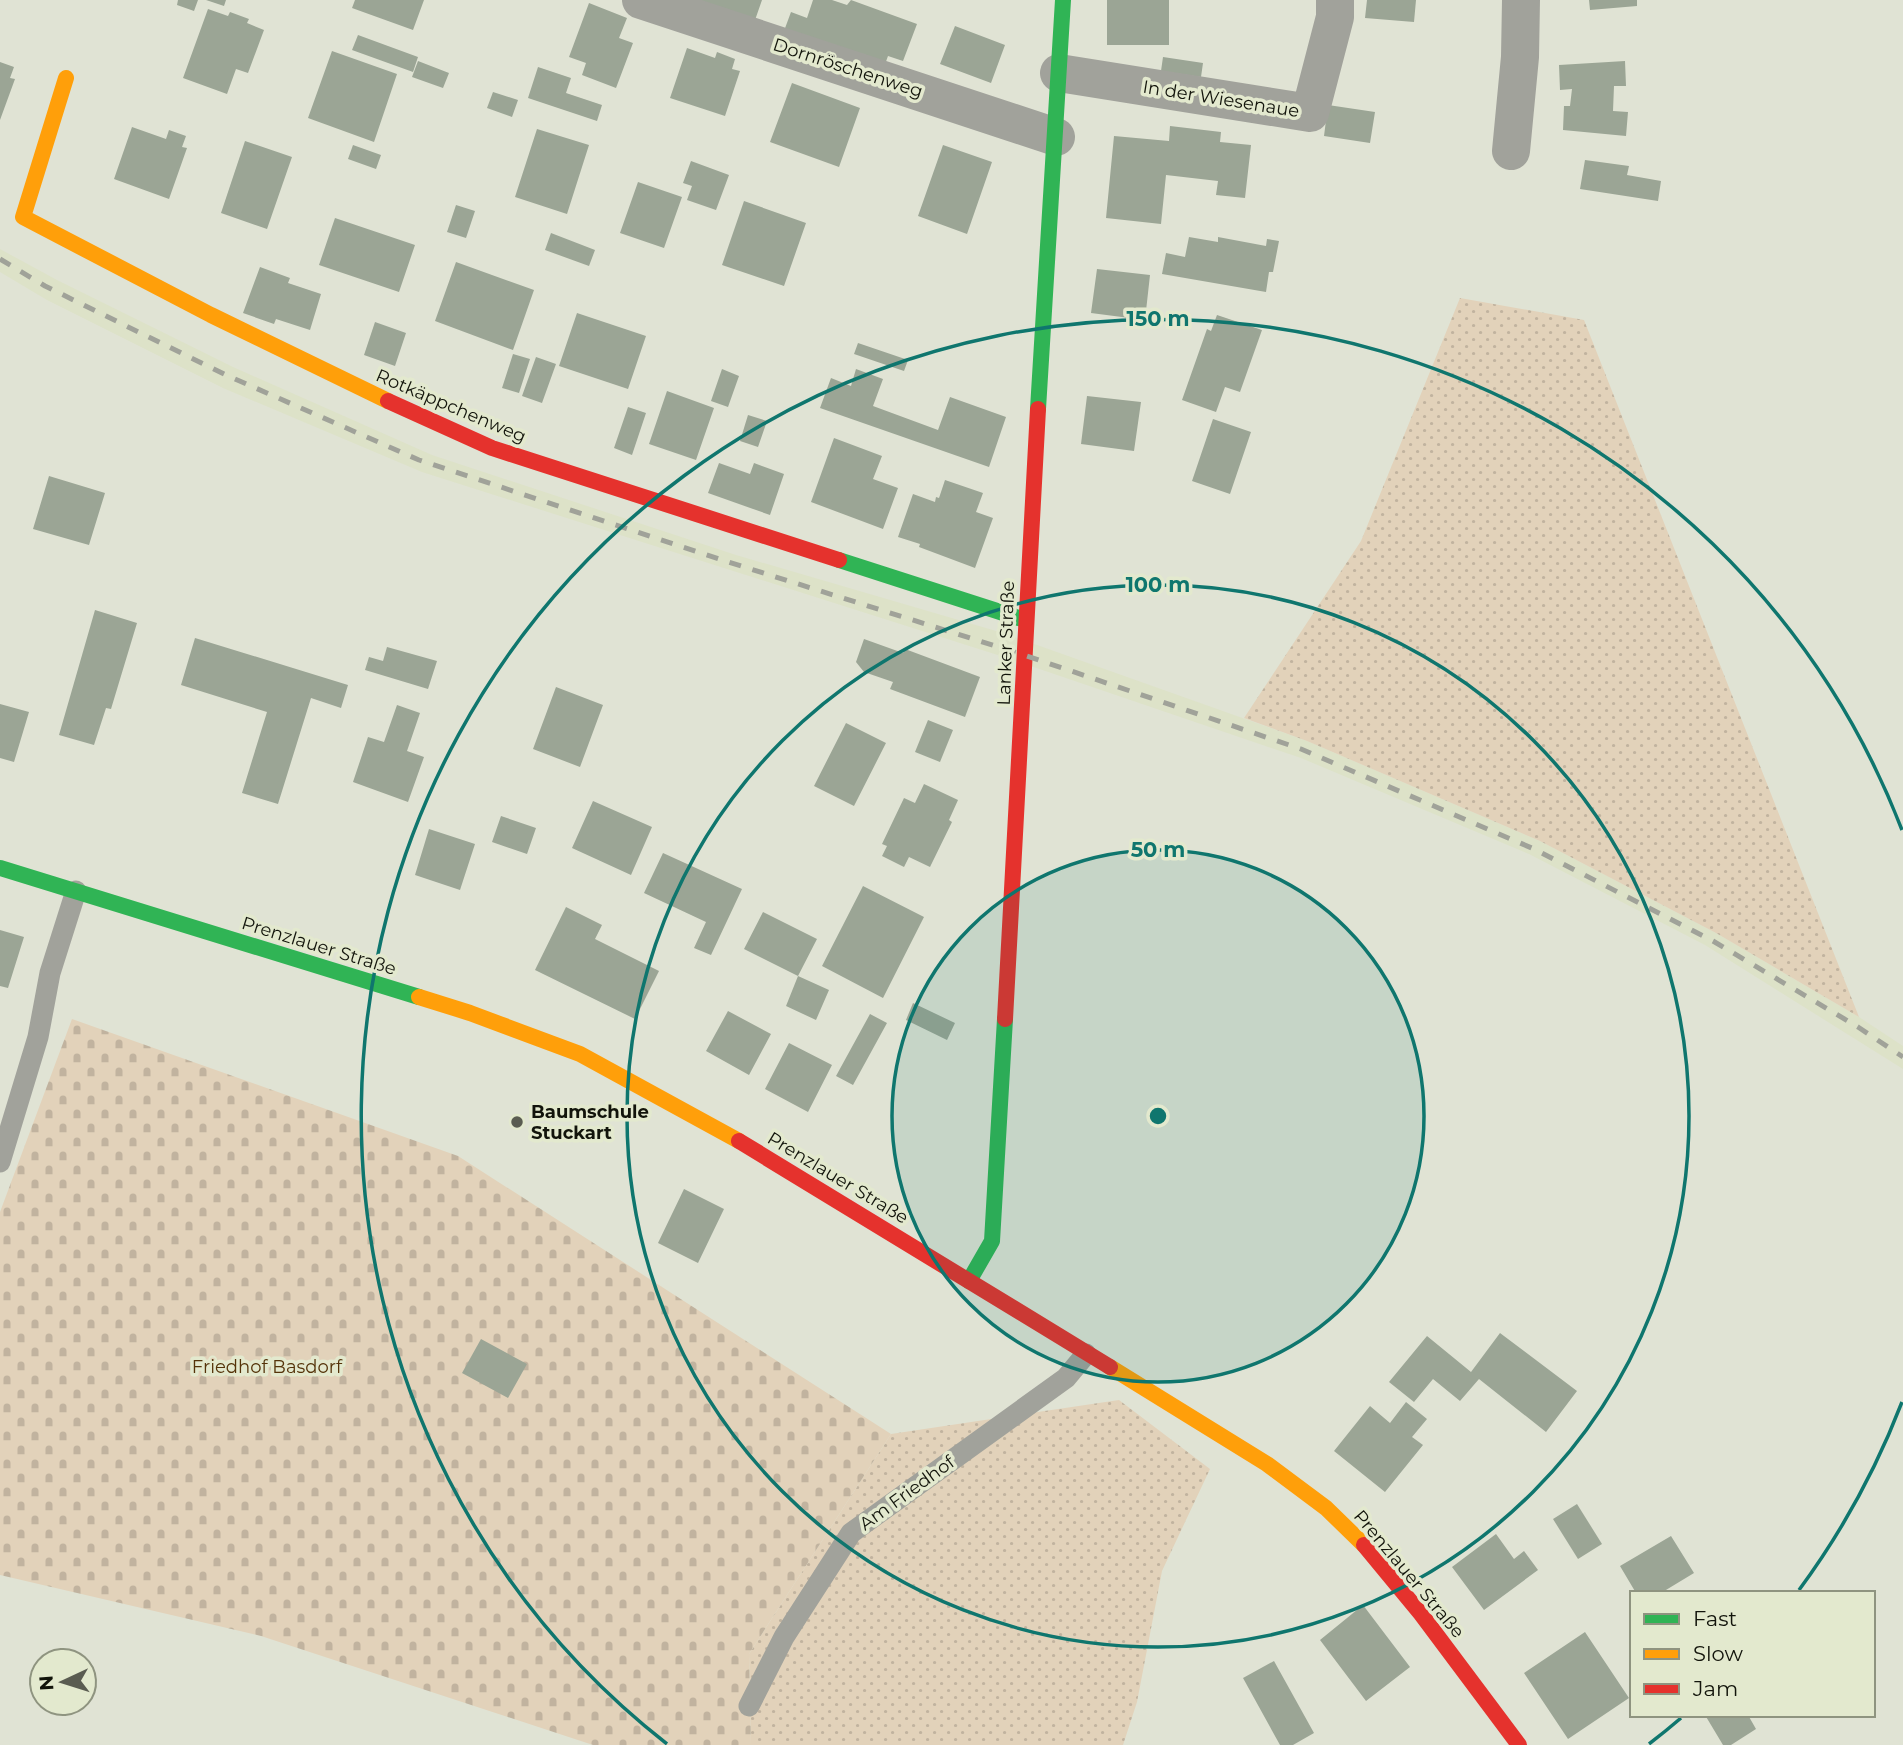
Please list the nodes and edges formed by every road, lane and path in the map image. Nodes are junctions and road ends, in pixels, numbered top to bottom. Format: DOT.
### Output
graph roads {
  1 [pos="641,0"];
  2 [pos="1063,0"];
  3 [pos="1335,0"];
  4 [pos="1521,0"];
  5 [pos="1059,73"];
  6 [pos="66,78"];
  7 [pos="1056,137"];
  8 [pos="1511,151"];
  9 [pos="1025,620"];
  10 [pos="0,868"];
  11 [pos="76,891"];
  12 [pos="0,1162"];
  13 [pos="969,1281"];
  14 [pos="1086,1354"];
  15 [pos="749,1706"];
  16 [pos="1519,1745"];
  1 -- 7 [label="street, Dornröschenweg"];
  2 -- 5 [label="street, Lanker Straße"];
  3 -- 5 [label="street, In der Wiesenaue"];
  4 -- 8 [label="street"];
  5 -- 7 [label="street, Lanker Straße"];
  6 -- 9 [label="street, Rotkäppchenweg"];
  7 -- 9 [label="street, Lanker Straße"];
  9 -- 13 [label="street, Lanker Straße"];
  10 -- 11 [label="street, Prenzlauer Straße"];
  11 -- 12 [label="lane"];
  11 -- 13 [label="street, Prenzlauer Straße"];
  13 -- 14 [label="street, Prenzlauer Straße"];
  14 -- 15 [label="lane, Am Friedhof"];
  14 -- 16 [label="street, Prenzlauer Straße"];
}
